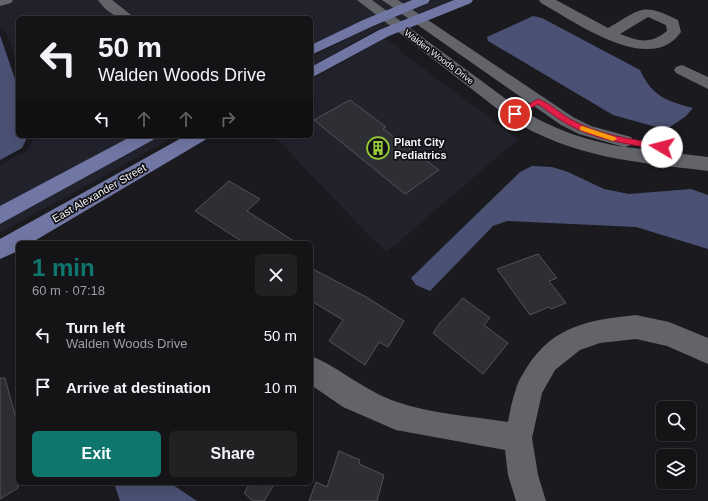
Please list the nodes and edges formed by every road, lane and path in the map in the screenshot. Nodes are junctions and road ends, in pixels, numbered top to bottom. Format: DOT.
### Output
graph roads {
  1 [pos="6,0"];
  2 [pos="104,0"];
  3 [pos="364,0"];
  4 [pos="423,0"];
  5 [pos="466,0"];
  6 [pos="546,0"];
  7 [pos="0,2"];
  8 [pos="387,8"];
  9 [pos="402,9"];
  10 [pos="125,16"];
  11 [pos="418,19"];
  12 [pos="399,27"];
  13 [pos="609,34"];
  14 [pos="313,50"];
  15 [pos="682,70"];
  16 [pos="313,72"];
  17 [pos="708,84"];
  18 [pos="538,101"];
  19 [pos="515,114"];
  20 [pos="143,138"];
  21 [pos="195,138"];
  22 [pos="701,152"];
  23 [pos="708,164"];
  24 [pos="0,216"];
  25 [pos="0,250"];
  26 [pos="708,351"];
  27 [pos="313,371"];
  28 [pos="518,438"];
  29 [pos="531,501"];
  1 -- 7 [label="street"];
  2 -- 10 [label="street"];
  3 -- 8 [label="street, Walden Woods Drive"];
  4 -- 9 [label="main road"];
  5 -- 11 [label="main road"];
  6 -- 13 [label="street"];
  8 -- 9 [label="main road"];
  8 -- 12 [label="street, Walden Woods Drive"];
  8 -- 14 [label="main road"];
  9 -- 11 [label="street, Walden Woods Drive"];
  11 -- 12 [label="main road"];
  11 -- 18 [label="street, Walden Woods Drive"];
  12 -- 16 [label="main road"];
  12 -- 19 [label="street, Walden Woods Drive"];
  15 -- 17 [label="street"];
  18 -- 19 [label="street"];
  18 -- 22 [label="street, Walden Woods Drive"];
  19 -- 23 [label="street, Walden Woods Drive"];
  20 -- 24 [label="main road"];
  21 -- 25 [label="main road, East Alexander Street"];
  26 -- 28 [label="street"];
  27 -- 28 [label="street"];
  28 -- 29 [label="street"];
}
